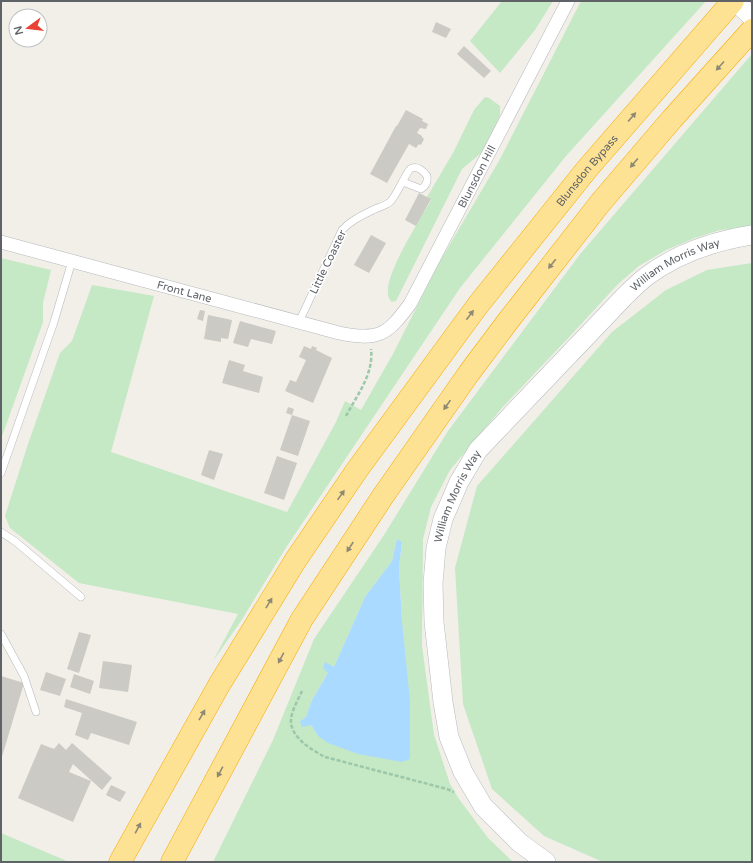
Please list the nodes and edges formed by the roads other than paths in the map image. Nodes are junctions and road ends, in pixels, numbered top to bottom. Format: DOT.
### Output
graph roads {
  1 [pos="568,1"];
  2 [pos="731,5"];
  3 [pos="750,28"];
  4 [pos="403,182"];
  5 [pos="752,235"];
  6 [pos="1,242"];
  7 [pos="72,261"];
  8 [pos="299,322"];
  9 [pos="369,337"];
  10 [pos="1,473"];
  11 [pos="1,532"];
  12 [pos="82,597"];
  13 [pos="1,634"];
  14 [pos="36,712"];
  15 [pos="120,862"];
  16 [pos="172,862"];
  17 [pos="546,862"];
  1 -- 9 [label="street, Blunsdon Hill"];
  2 -- 3 [label="street"];
  15 -- 2 [label="highway, Blunsdon Bypass, one-way"];
  3 -- 16 [label="highway, one-way"];
  4 -- 8 [label="lane, Little Coaster"];
  5 -- 17 [label="street, William Morris Way"];
  6 -- 7 [label="street, Front Lane"];
  7 -- 8 [label="street, Front Lane"];
  7 -- 10 [label="lane"];
  8 -- 9 [label="street, Front Lane"];
  11 -- 12 [label="lane"];
  13 -- 14 [label="lane"];
}
